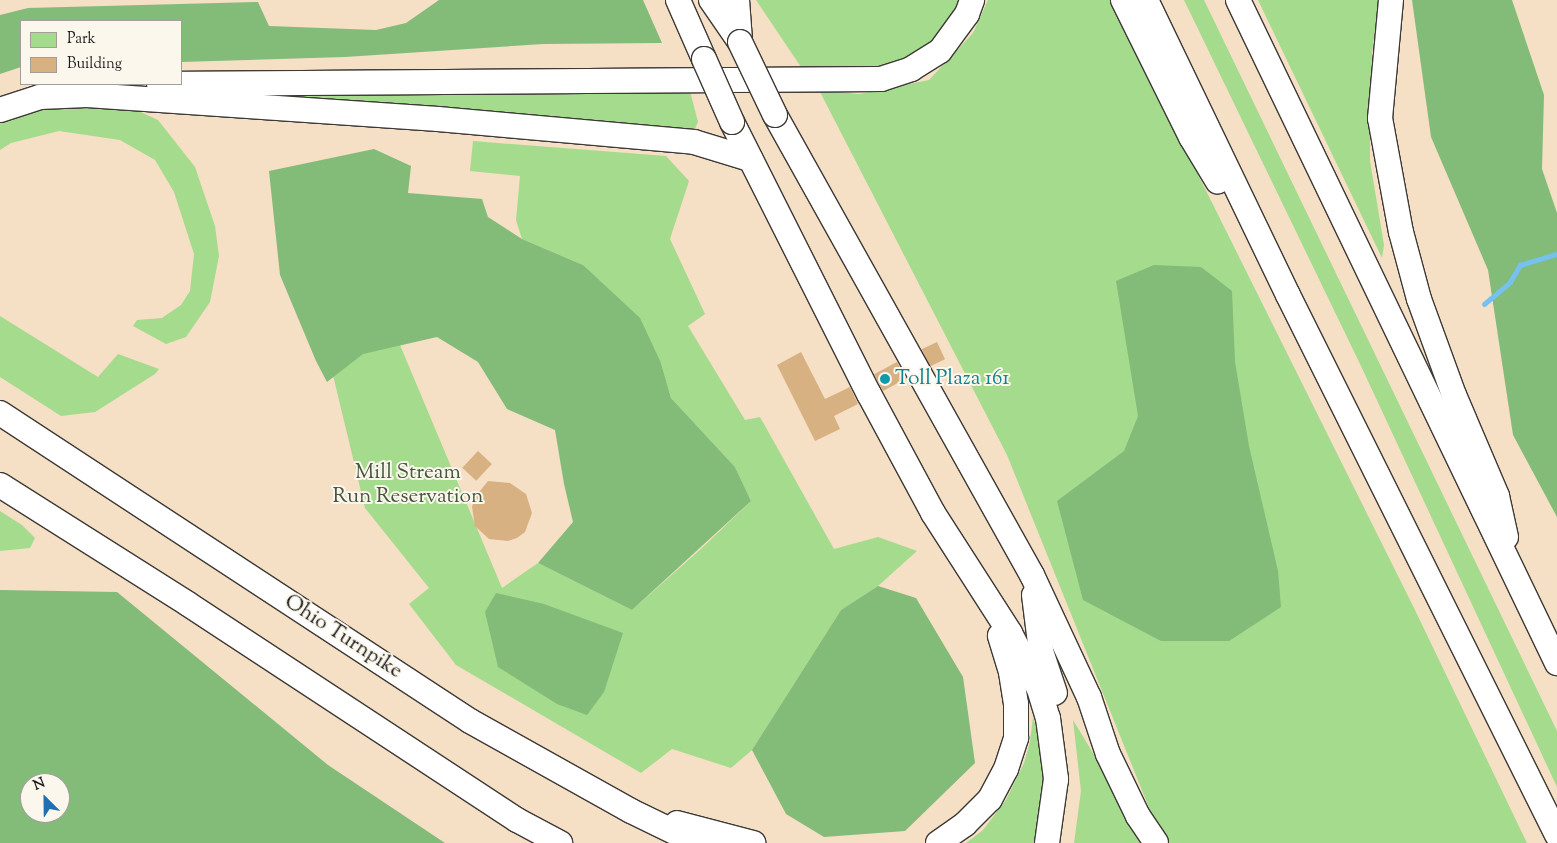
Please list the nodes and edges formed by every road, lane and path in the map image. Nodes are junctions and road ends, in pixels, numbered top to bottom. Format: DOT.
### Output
graph roads {
  1 [pos="678,0"];
  2 [pos="684,0"];
  3 [pos="711,0"];
  4 [pos="724,0"];
  5 [pos="737,0"];
  6 [pos="972,0"];
  7 [pos="1123,0"];
  8 [pos="1146,0"];
  9 [pos="1238,0"];
  10 [pos="1391,0"];
  11 [pos="690,25"];
  12 [pos="740,42"];
  13 [pos="182,84"];
  14 [pos="45,85"];
  15 [pos="0,96"];
  16 [pos="0,110"];
  17 [pos="750,159"];
  18 [pos="1288,295"];
  19 [pos="0,412"];
  20 [pos="0,485"];
  21 [pos="1032,575"];
  22 [pos="1515,578"];
  23 [pos="991,606"];
  24 [pos="1557,663"];
  25 [pos="631,812"];
  26 [pos="1557,835"];
  27 [pos="560,843"];
  28 [pos="697,843"];
  29 [pos="753,843"];
  30 [pos="938,843"];
  31 [pos="1046,843"];
  32 [pos="1061,843"];
  33 [pos="1156,843"];
  1 -- 11 [label="highway"];
  2 -- 11 [label="highway"];
  3 -- 12 [label="highway"];
  4 -- 12 [label="highway"];
  5 -- 12 [label="highway"];
  6 -- 13 [label="highway"];
  7 -- 18 [label="highway"];
  8 -- 18 [label="highway"];
  9 -- 22 [label="highway"];
  10 -- 22 [label="highway"];
  11 -- 17 [label="highway, bridge"];
  12 -- 21 [label="highway, bridge"];
  14 -- 15 [label="highway"];
  16 -- 17 [label="highway"];
  17 -- 23 [label="highway"];
  18 -- 26 [label="highway"];
  19 -- 25 [label="highway, Ohio Turnpike"];
  20 -- 27 [label="highway"];
  21 -- 32 [label="highway"];
  21 -- 33 [label="highway"];
  22 -- 24 [label="highway"];
  23 -- 30 [label="highway"];
  23 -- 31 [label="highway"];
  25 -- 28 [label="highway, Ohio Turnpike"];
  25 -- 29 [label="highway"];
}
